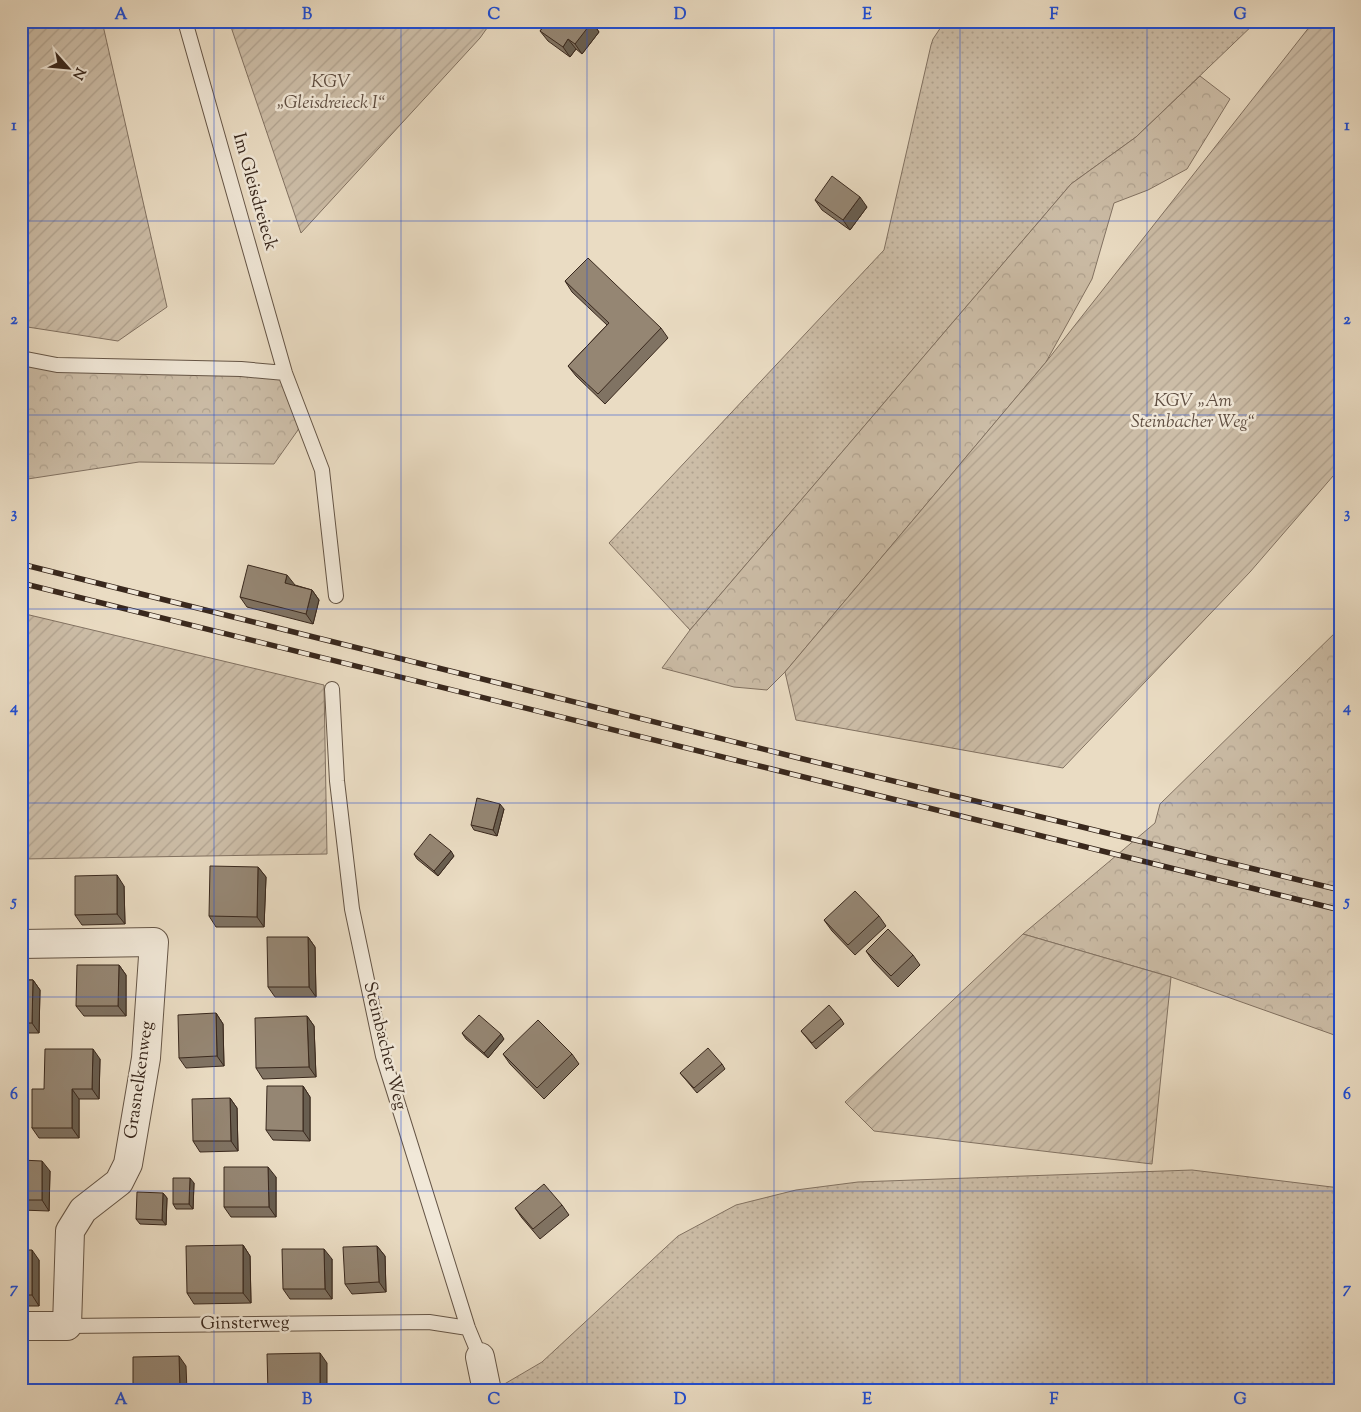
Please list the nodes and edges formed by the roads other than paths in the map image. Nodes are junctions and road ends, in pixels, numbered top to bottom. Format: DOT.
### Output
graph roads {
  1 [pos="185,21"];
  2 [pos="21,358"];
  3 [pos="285,372"];
  4 [pos="336,596"];
  5 [pos="332,690"];
  6 [pos="21,944"];
  7 [pos="21,1326"];
  8 [pos="67,1326"];
  9 [pos="468,1328"];
  10 [pos="480,1357"];
  11 [pos="487,1391"];
  1 -- 3 [label="lane, Im Gleisdreieck"];
  2 -- 3 [label="lane"];
  3 -- 4 [label="lane, Im Gleisdreieck"];
  5 -- 9 [label="lane, Steinbacher Weg"];
  6 -- 8 [label="street, Grasnelkenweg"];
  7 -- 8 [label="street, Ginsterweg"];
  8 -- 9 [label="lane, Ginsterweg"];
  9 -- 10 [label="lane, Steinbacher Weg"];
  10 -- 11 [label="street, Steinbacher Weg"];
}
